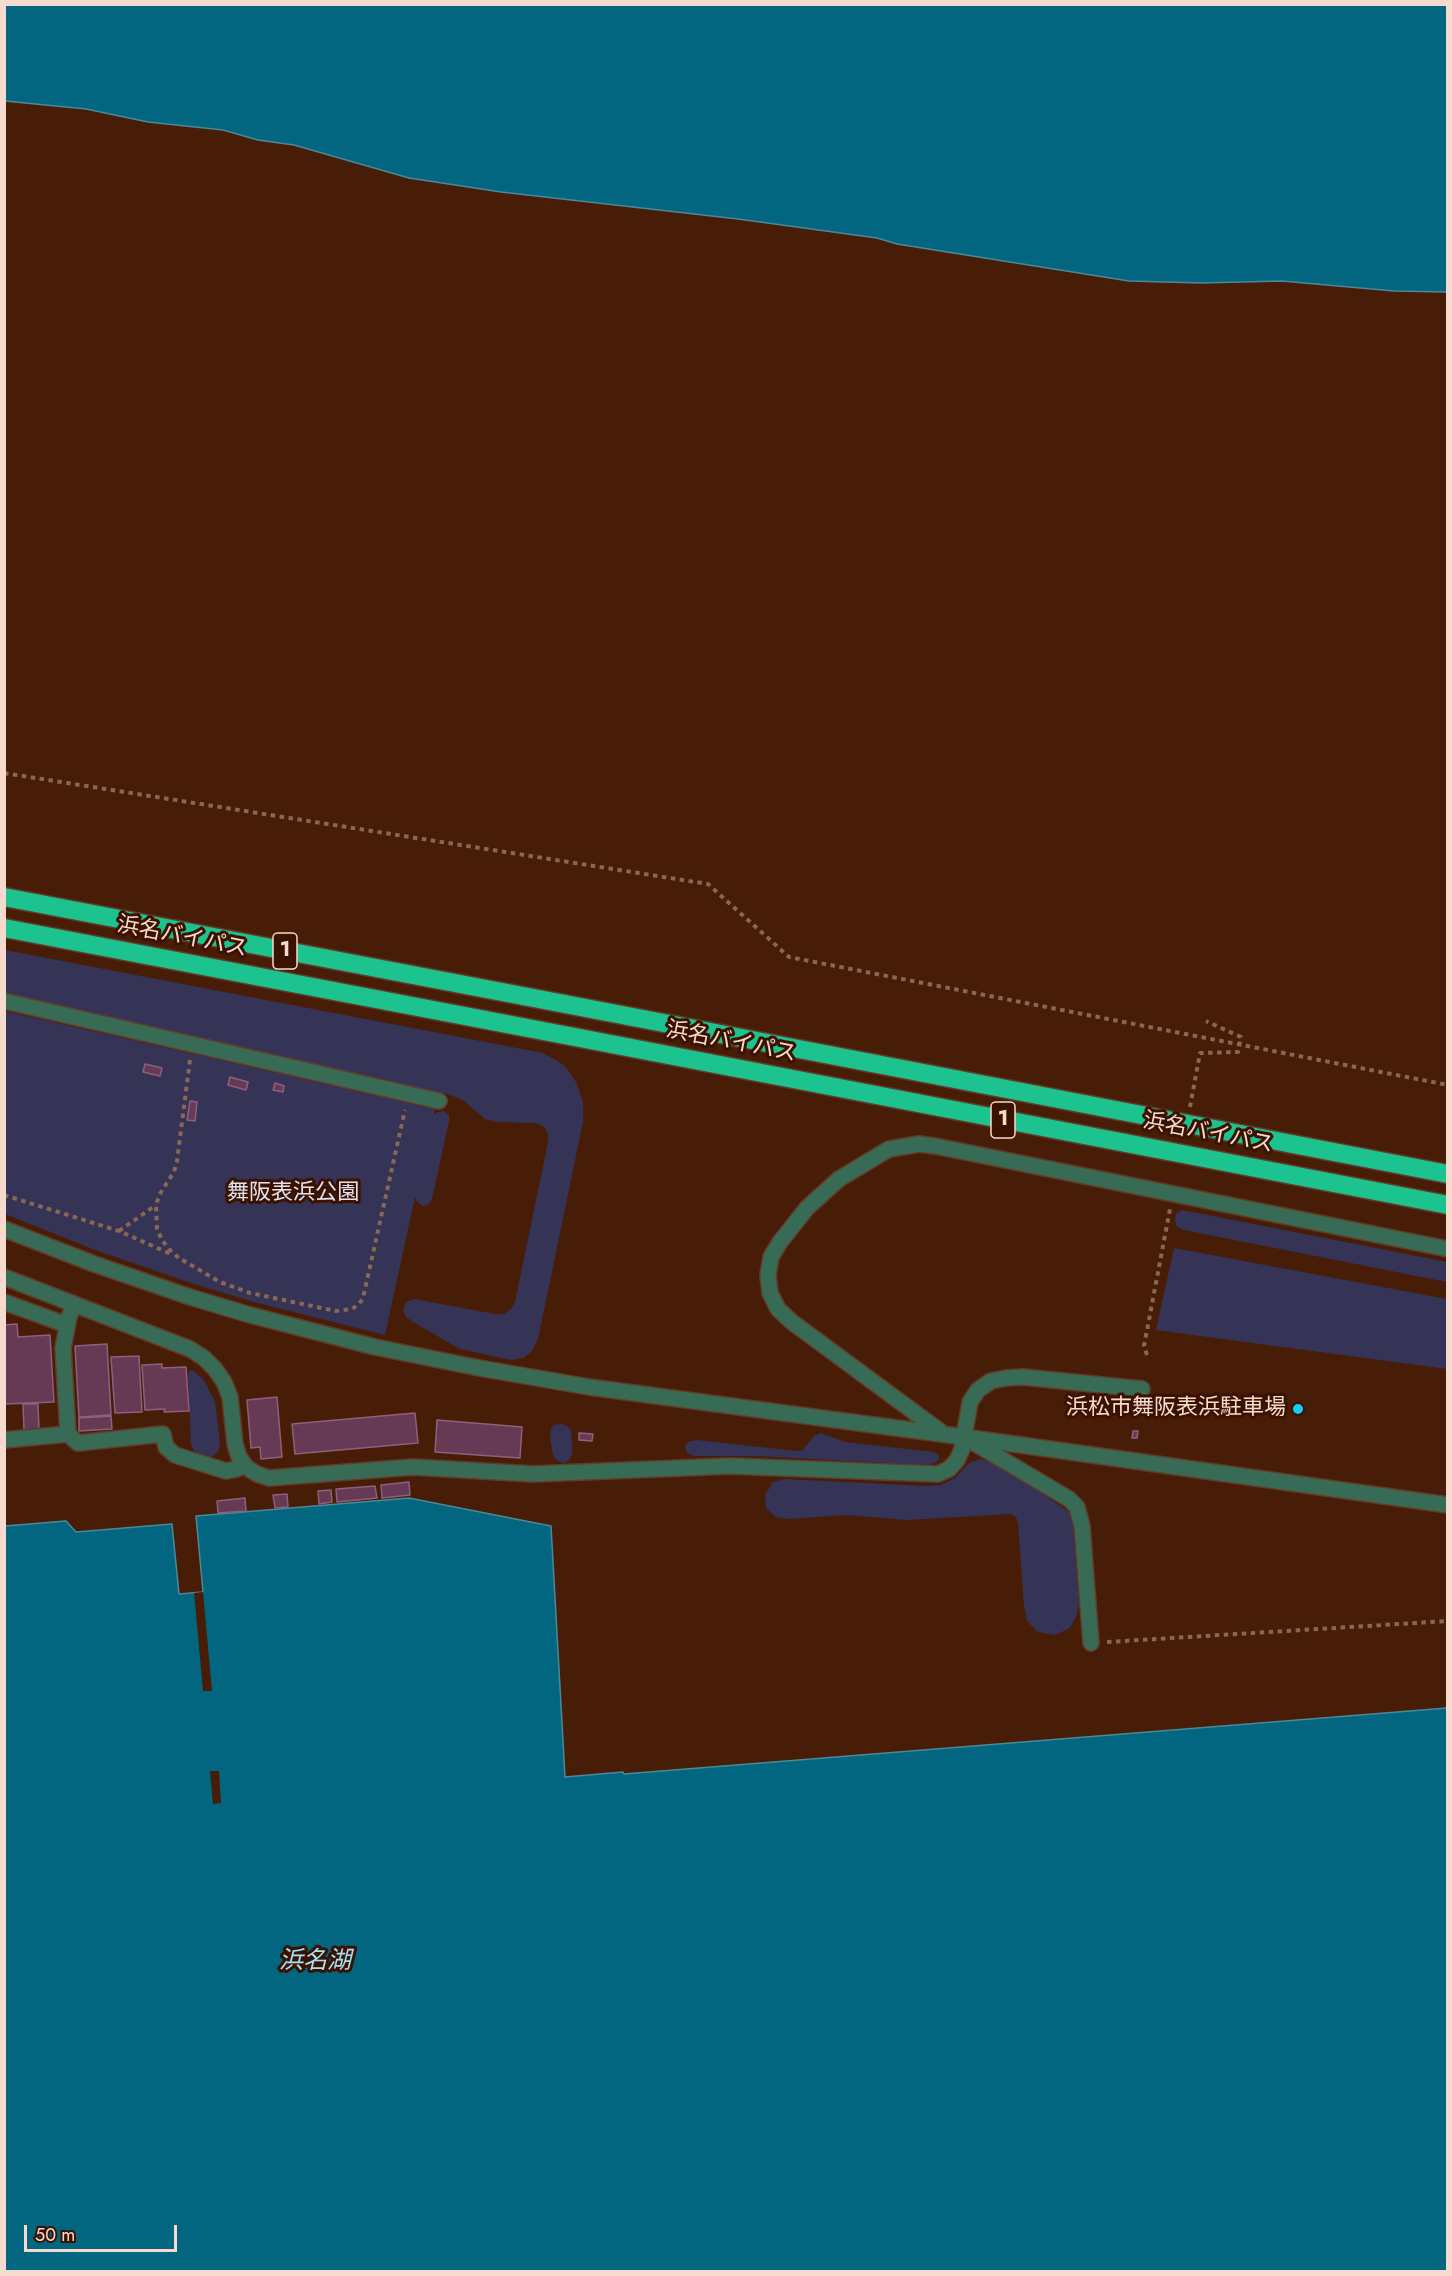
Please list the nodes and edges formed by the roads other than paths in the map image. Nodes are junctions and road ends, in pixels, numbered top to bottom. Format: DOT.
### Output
graph roads {
  1 [pos="4,897"];
  2 [pos="4,928"];
  3 [pos="4,1001"];
  4 [pos="440,1101"];
  5 [pos="1448,1174"];
  6 [pos="1448,1205"];
  7 [pos="4,1228"];
  8 [pos="1448,1249"];
  9 [pos="4,1277"];
  10 [pos="4,1302"];
  11 [pos="74,1304"];
  12 [pos="67,1325"];
  13 [pos="1142,1389"];
  14 [pos="68,1434"];
  15 [pos="944,1434"];
  16 [pos="964,1437"];
  17 [pos="4,1440"];
  18 [pos="244,1464"];
  19 [pos="1448,1505"];
  20 [pos="1090,1643"];
  1 -- 5 [label="highway, 浜名バイパス / 1, bridge"];
  2 -- 6 [label="highway, 浜名バイパス / 1, bridge"];
  3 -- 4 [label="street"];
  7 -- 15 [label="street"];
  8 -- 15 [label="street"];
  9 -- 11 [label="street"];
  10 -- 12 [label="street"];
  11 -- 12 [label="street"];
  11 -- 18 [label="street"];
  12 -- 14 [label="street"];
  13 -- 16 [label="street"];
  14 -- 17 [label="street"];
  14 -- 18 [label="street"];
  15 -- 16 [label="street"];
  16 -- 18 [label="street"];
  16 -- 19 [label="street"];
  16 -- 20 [label="street"];
}
